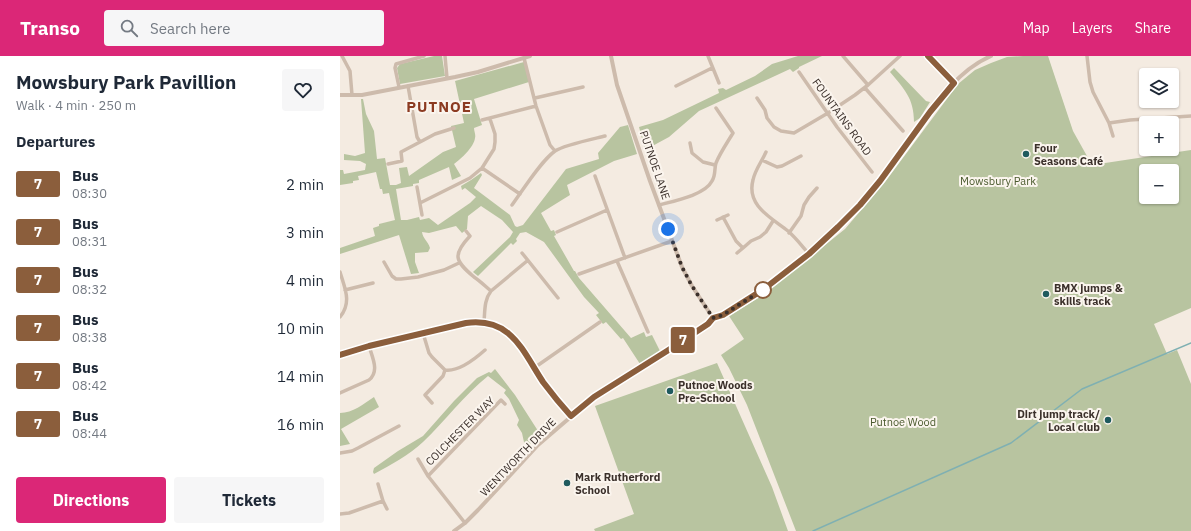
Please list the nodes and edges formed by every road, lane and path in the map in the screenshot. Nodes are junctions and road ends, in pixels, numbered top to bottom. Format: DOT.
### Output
graph roads {
  1 [pos="342,56"];
  2 [pos="424,56"];
  3 [pos="445,56"];
  4 [pos="530,56"];
  5 [pos="611,56"];
  6 [pos="708,56"];
  7 [pos="843,56"];
  8 [pos="900,56"];
  9 [pos="928,56"];
  10 [pos="991,56"];
  11 [pos="1087,56"];
  12 [pos="524,58"];
  13 [pos="712,68"];
  14 [pos="799,72"];
  15 [pos="447,78"];
  16 [pos="718,83"];
  17 [pos="954,83"];
  18 [pos="408,86"];
  19 [pos="676,86"];
  20 [pos="866,86"];
  21 [pos="583,87"];
  22 [pos="399,88"];
  23 [pos="340,95"];
  24 [pos="352,95"];
  25 [pos="534,98"];
  26 [pos="757,98"];
  27 [pos="536,106"];
  28 [pos="716,108"];
  29 [pos="828,113"];
  30 [pos="1191,116"];
  31 [pos="490,119"];
  32 [pos="482,120"];
  33 [pos="1109,123"];
  34 [pos="454,128"];
  35 [pos="903,131"];
  36 [pos="605,136"];
  37 [pos="1113,136"];
  38 [pos="420,142"];
  39 [pos="690,143"];
  40 [pos="555,151"];
  41 [pos="766,152"];
  42 [pos="801,156"];
  43 [pos="762,160"];
  44 [pos="388,164"];
  45 [pos="715,165"];
  46 [pos="482,168"];
  47 [pos="872,172"];
  48 [pos="595,176"];
  49 [pos="417,187"];
  50 [pos="817,188"];
  51 [pos="520,194"];
  52 [pos="420,203"];
  53 [pos="512,205"];
  54 [pos="659,205"];
  55 [pos="607,210"];
  56 [pos="422,215"];
  57 [pos="728,215"];
  58 [pos="723,217"];
  59 [pos="717,220"];
  60 [pos="773,221"];
  61 [pos="466,231"];
  62 [pos="558,232"];
  63 [pos="473,233"];
  64 [pos="789,233"];
  65 [pos="470,236"];
  66 [pos="672,241"];
  67 [pos="743,248"];
  68 [pos="522,253"];
  69 [pos="738,253"];
  70 [pos="809,254"];
  71 [pos="387,257"];
  72 [pos="625,258"];
  73 [pos="527,261"];
  74 [pos="617,261"];
  75 [pos="379,262"];
  76 [pos="384,262"];
  77 [pos="459,263"];
  78 [pos="340,272"];
  79 [pos="579,274"];
  80 [pos="373,283"];
  81 [pos="345,290"];
  82 [pos="491,291"];
  83 [pos="558,298"];
  84 [pos="340,317"];
  85 [pos="713,318"];
  86 [pos="484,322"];
  87 [pos="600,322"];
  88 [pos="648,332"];
  89 [pos="423,334"];
  90 [pos="369,346"];
  91 [pos="485,350"];
  92 [pos="340,355"];
  93 [pos="534,368"];
  94 [pos="445,370"];
  95 [pos="340,393"];
  96 [pos="432,403"];
  97 [pos="505,404"];
  98 [pos="571,416"];
  99 [pos="399,426"];
  100 [pos="340,453"];
  101 [pos="418,459"];
  102 [pos="428,476"];
  103 [pos="378,484"];
  104 [pos="383,501"];
  105 [pos="387,509"];
  106 [pos="340,514"];
  107 [pos="465,523"];
  108 [pos="454,531"];
  1 -- 24 [label="street"];
  2 -- 22 [label="street"];
  3 -- 15 [label="street"];
  4 -- 12 [label="street"];
  5 -- 54 [label="street, PUTNOE LANE"];
  6 -- 13 [label="street"];
  7 -- 20 [label="street"];
  8 -- 20 [label="street"];
  9 -- 17 [label="street"];
  10 -- 17 [label="street, WENTWORTH DRIVE"];
  11 -- 33 [label="street"];
  12 -- 15 [label="street"];
  12 -- 25 [label="street"];
  13 -- 16 [label="street"];
  13 -- 19 [label="street"];
  14 -- 29 [label="street, FOUNTAINS ROAD"];
  15 -- 18 [label="street"];
  17 -- 70 [label="street, WENTWORTH DRIVE"];
  18 -- 22 [label="street"];
  18 -- 38 [label="street"];
  20 -- 29 [label="street"];
  20 -- 35 [label="street"];
  21 -- 25 [label="street"];
  22 -- 24 [label="street"];
  23 -- 24 [label="street"];
  25 -- 27 [label="street"];
  26 -- 29 [label="street"];
  27 -- 31 [label="street"];
  27 -- 40 [label="street"];
  28 -- 45 [label="street"];
  29 -- 47 [label="street, FOUNTAINS ROAD"];
  30 -- 33 [label="street"];
  31 -- 32 [label="street"];
  31 -- 46 [label="street"];
  33 -- 37 [label="street"];
  34 -- 38 [label="street"];
  36 -- 40 [label="street"];
  38 -- 44 [label="street"];
  39 -- 45 [label="street"];
  40 -- 51 [label="street"];
  41 -- 43 [label="street"];
  42 -- 43 [label="street"];
  43 -- 60 [label="street"];
  45 -- 54 [label="street"];
  46 -- 51 [label="street"];
  46 -- 52 [label="street"];
  48 -- 55 [label="street"];
  49 -- 52 [label="street"];
  50 -- 64 [label="street"];
  51 -- 53 [label="street"];
  52 -- 56 [label="street"];
  54 -- 66 [label="street, PUTNOE LANE"];
  55 -- 62 [label="street"];
  55 -- 72 [label="street"];
  57 -- 58 [label="street"];
  58 -- 59 [label="street"];
  58 -- 67 [label="street"];
  60 -- 64 [label="street"];
  60 -- 67 [label="street"];
  61 -- 65 [label="street"];
  63 -- 65 [label="street"];
  64 -- 70 [label="street"];
  65 -- 77 [label="street"];
  66 -- 72 [label="street"];
  66 -- 85 [label="street, PUTNOE LANE"];
  67 -- 69 [label="street"];
  68 -- 73 [label="street"];
  70 -- 85 [label="street, WENTWORTH DRIVE"];
  71 -- 76 [label="street"];
  72 -- 74 [label="street"];
  73 -- 82 [label="street"];
  73 -- 83 [label="street"];
  74 -- 79 [label="street"];
  74 -- 88 [label="street"];
  75 -- 76 [label="street"];
  76 -- 77 [label="street"];
  77 -- 82 [label="street"];
  78 -- 81 [label="street"];
  80 -- 81 [label="street"];
  81 -- 84 [label="street"];
  82 -- 86 [label="street"];
  85 -- 98 [label="street, WENTWORTH DRIVE"];
  86 -- 89 [label="street"];
  86 -- 93 [label="street"];
  87 -- 93 [label="street"];
  89 -- 90 [label="street"];
  89 -- 94 [label="street"];
  90 -- 92 [label="street"];
  90 -- 95 [label="street"];
  91 -- 94 [label="street"];
  93 -- 98 [label="street"];
  94 -- 96 [label="street"];
  97 -- 102 [label="street, COLCHESTER WAY"];
  98 -- 107 [label="street, WENTWORTH DRIVE"];
  99 -- 100 [label="street"];
  101 -- 102 [label="street, COLCHESTER WAY"];
  102 -- 107 [label="street, COLCHESTER WAY"];
  103 -- 104 [label="street"];
  104 -- 105 [label="street"];
  104 -- 106 [label="street"];
  107 -- 108 [label="street, WENTWORTH DRIVE"];
}
